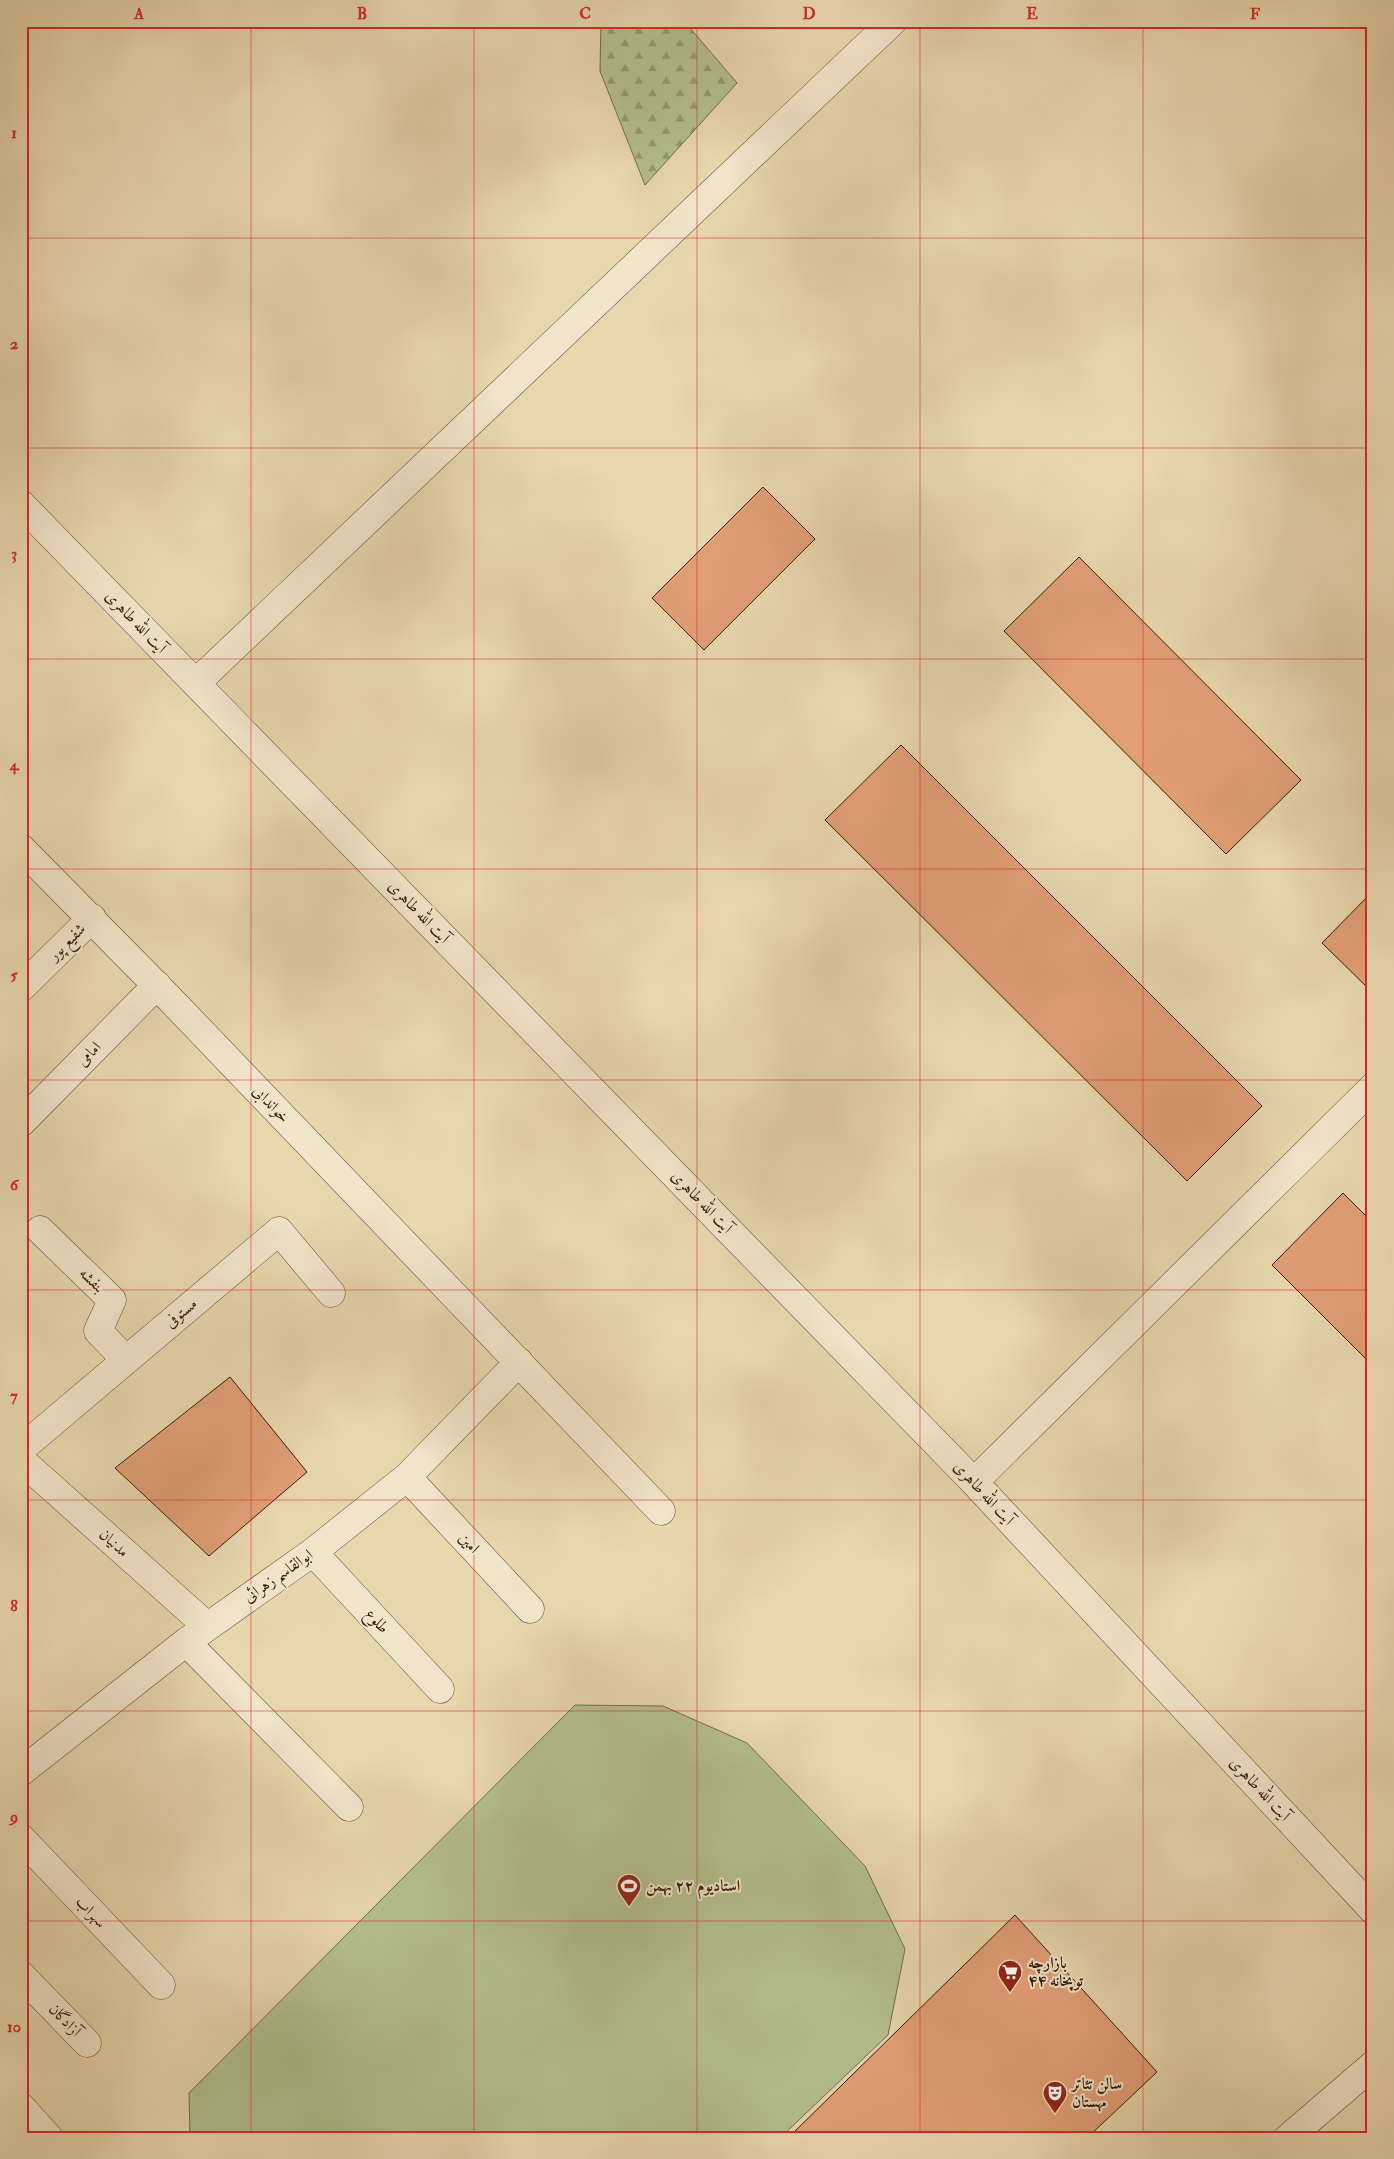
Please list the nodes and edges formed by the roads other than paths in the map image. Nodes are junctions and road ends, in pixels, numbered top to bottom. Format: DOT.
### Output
graph roads {
  1 [pos="893,21"];
  2 [pos="21,504"];
  3 [pos="196,683"];
  4 [pos="21,848"];
  5 [pos="92,918"];
  6 [pos="157,985"];
  7 [pos="21,988"];
  8 [pos="1373,1087"];
  9 [pos="21,1123"];
  10 [pos="40,1230"];
  11 [pos="331,1293"];
  12 [pos="126,1360"];
  13 [pos="519,1362"];
  14 [pos="21,1449"];
  15 [pos="21,1460"];
  16 [pos="407,1477"];
  17 [pos="974,1482"];
  18 [pos="661,1511"];
  19 [pos="313,1552"];
  20 [pos="530,1609"];
  21 [pos="207,1626"];
  22 [pos="186,1642"];
  23 [pos="440,1689"];
  24 [pos="21,1772"];
  25 [pos="349,1807"];
  26 [pos="21,1838"];
  27 [pos="1373,1910"];
  28 [pos="21,1975"];
  29 [pos="161,1985"];
  30 [pos="87,2043"];
  31 [pos="1373,2065"];
  32 [pos="21,2107"];
  33 [pos="49,2138"];
  34 [pos="1288,2138"];
  1 -- 3 [label="street"];
  2 -- 3 [label="street, آیت الله طاهری"];
  3 -- 17 [label="street, آیت الله طاهری"];
  4 -- 5 [label="street, خواندابی"];
  5 -- 6 [label="street, خواندابی"];
  5 -- 7 [label="street, شفیع پور"];
  6 -- 9 [label="street, امامی"];
  6 -- 13 [label="street, خواندابی"];
  8 -- 17 [label="street"];
  10 -- 12 [label="street, بنفشه"];
  11 -- 12 [label="street, مستوفی"];
  12 -- 14 [label="street, مستوفی"];
  13 -- 16 [label="street, ابوالقاسم زهرائی"];
  13 -- 18 [label="street, خواندابی"];
  15 -- 21 [label="street, مدنیان"];
  16 -- 19 [label="street, ابوالقاسم زهرائی"];
  16 -- 20 [label="street, امین"];
  17 -- 27 [label="street, آیت الله طاهری"];
  19 -- 21 [label="street, ابوالقاسم زهرائی"];
  19 -- 23 [label="street, طلوع"];
  21 -- 22 [label="street, ابوالقاسم زهرائی"];
  22 -- 24 [label="street, ابوالقاسم زهرائی"];
  22 -- 25 [label="street"];
  26 -- 29 [label="street, سهراب"];
  28 -- 30 [label="street, آزادگان"];
  31 -- 34 [label="street"];
  32 -- 33 [label="street"];
}
